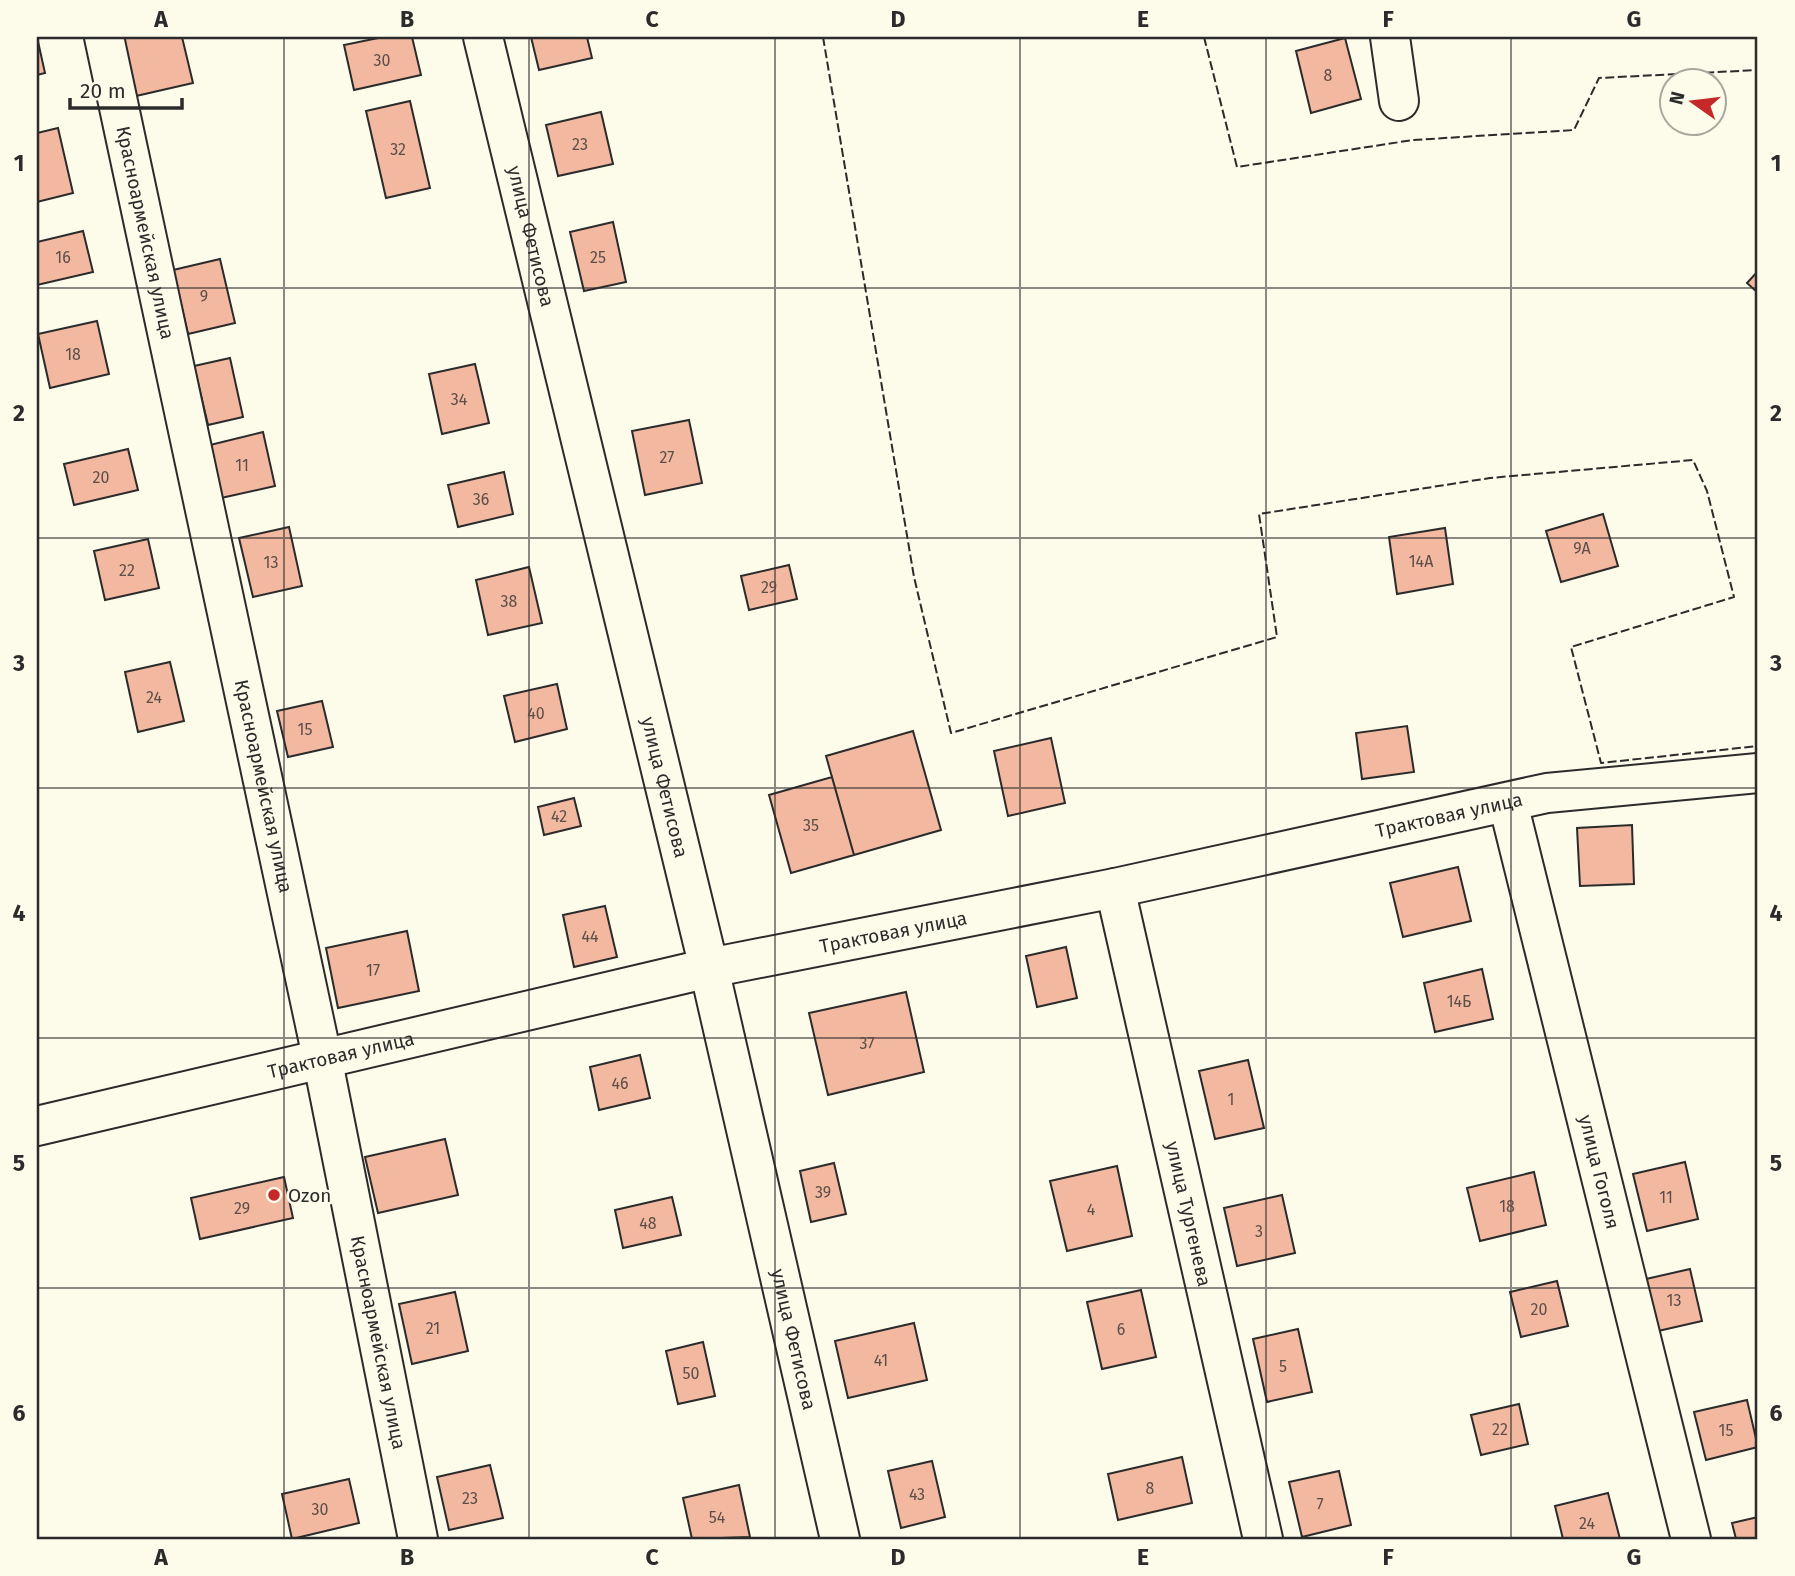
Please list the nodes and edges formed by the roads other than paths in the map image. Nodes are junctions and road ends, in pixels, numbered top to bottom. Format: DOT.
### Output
graph roads {
  1 [pos="104,37"];
  2 [pos="483,37"];
  3 [pos="1390,37"];
  4 [pos="1399,101"];
  5 [pos="1758,773"];
  6 [pos="1508,803"];
  7 [pos="1115,888"];
  8 [pos="709,968"];
  9 [pos="322,1057"];
  10 [pos="37,1126"];
  11 [pos="418,1539"];
  12 [pos="840,1539"];
  13 [pos="1263,1539"];
  14 [pos="1691,1539"];
  1 -- 9 [label="street, Красноармейская улица"];
  2 -- 8 [label="street, улица Фетисова"];
  3 -- 4 [label="street"];
  5 -- 6 [label="street, Трактовая улица"];
  6 -- 7 [label="street, Трактовая улица"];
  6 -- 14 [label="street, улица Гоголя"];
  7 -- 8 [label="street, Трактовая улица"];
  7 -- 13 [label="street, улица Тургенева"];
  8 -- 9 [label="street, Трактовая улица"];
  8 -- 12 [label="street, улица Фетисова"];
  9 -- 10 [label="street, Трактовая улица"];
  9 -- 11 [label="street, Красноармейская улица"];
}
